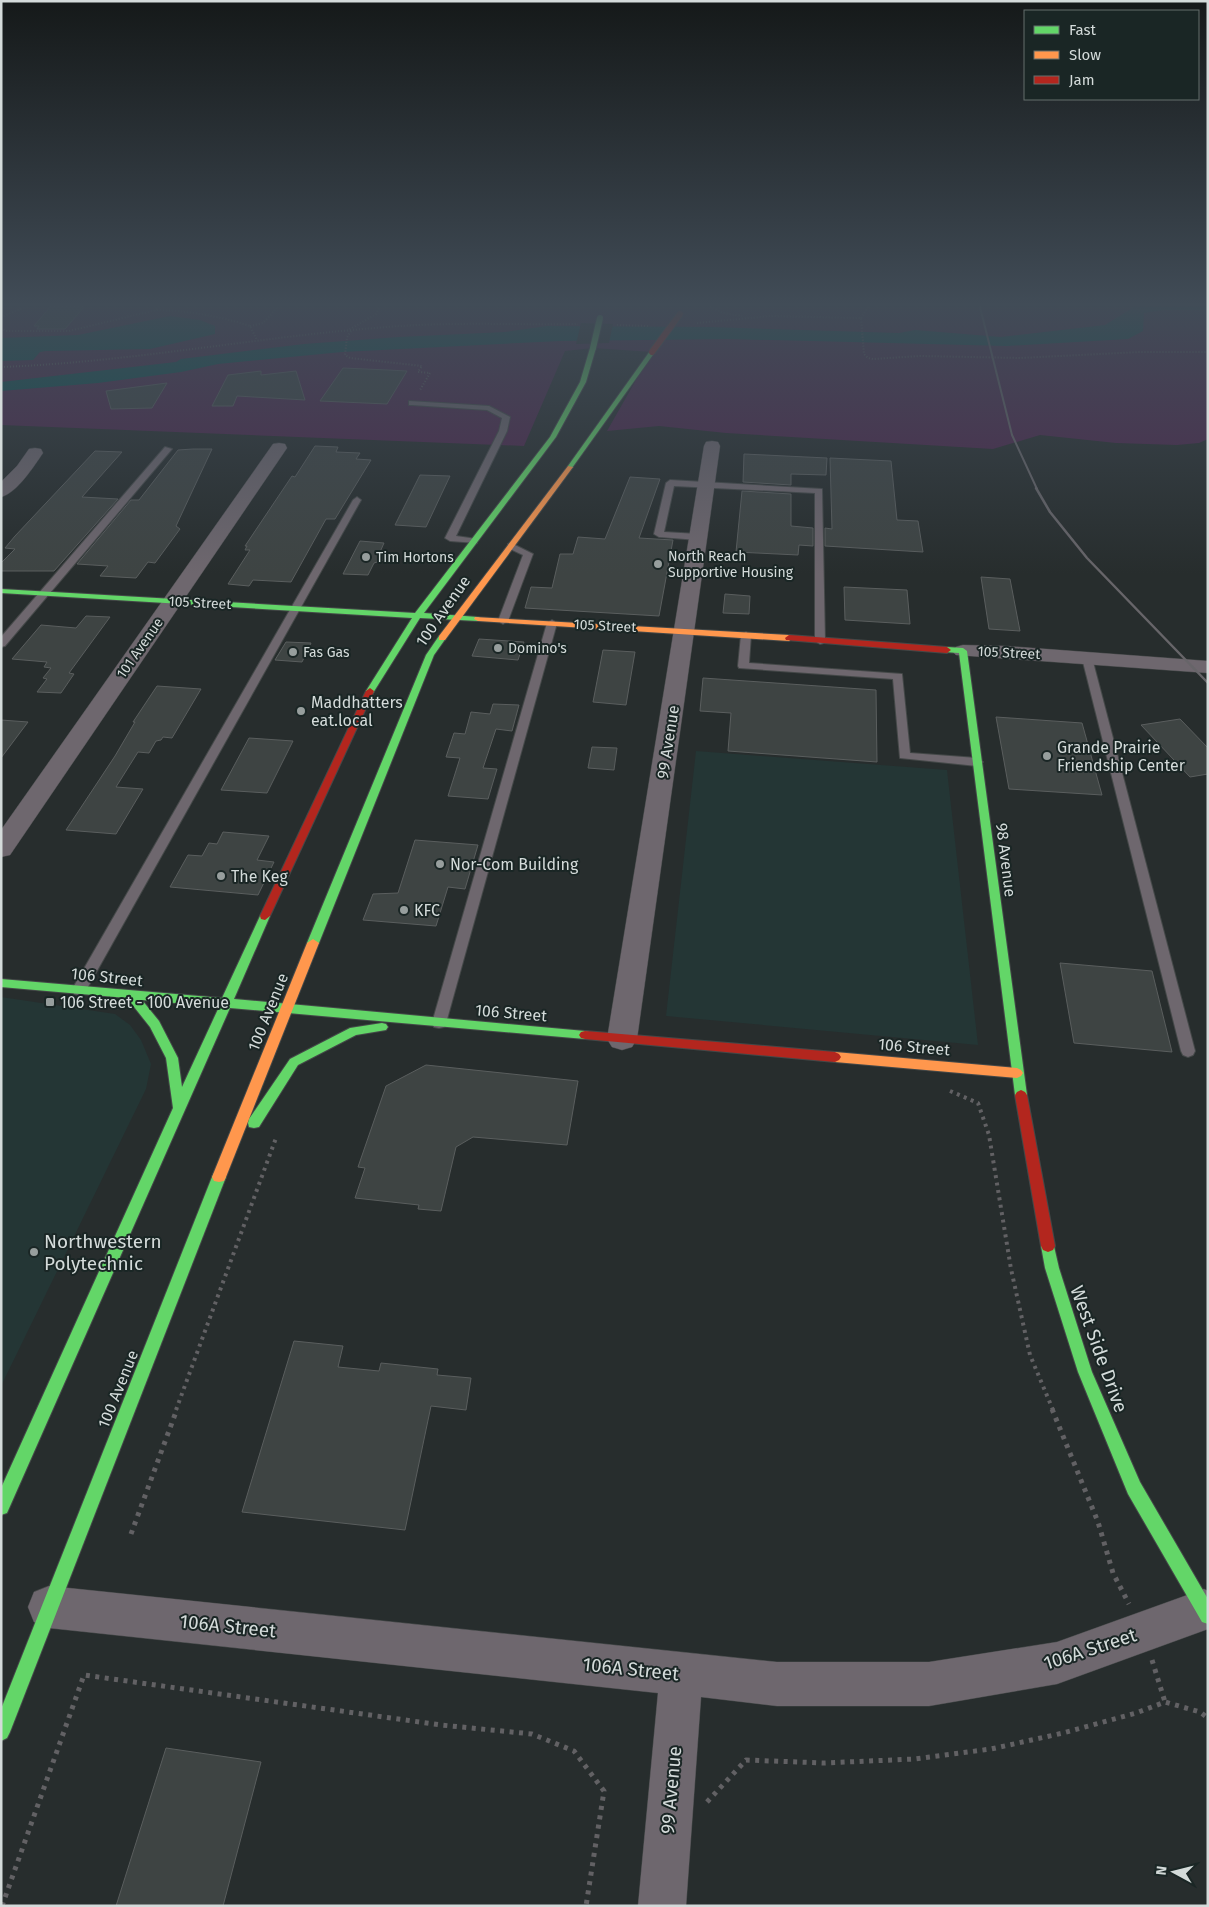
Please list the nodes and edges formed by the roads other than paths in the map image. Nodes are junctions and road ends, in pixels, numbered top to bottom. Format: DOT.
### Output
graph roads {
  1 [pos="575,396"];
  2 [pos="622,396"];
  3 [pos="412,403"];
  4 [pos="712,446"];
  5 [pos="279,448"];
  6 [pos="168,449"];
  7 [pos="35,453"];
  8 [pos="706,485"];
  9 [pos="1,492"];
  10 [pos="357,500"];
  11 [pos="698,537"];
  12 [pos="474,541"];
  13 [pos="510,546"];
  14 [pos="1,591"];
  15 [pos="44,593"];
  16 [pos="172,601"];
  17 [pos="296,608"];
  18 [pos="418,615"];
  19 [pos="457,618"];
  20 [pos="503,620"];
  21 [pos="552,623"];
  22 [pos="685,631"];
  23 [pos="746,635"];
  24 [pos="820,641"];
  25 [pos="1,644"];
  26 [pos="963,651"];
  27 [pos="1087,658"];
  28 [pos="1208,666"];
  29 [pos="977,762"];
  30 [pos="1,849"];
  31 [pos="1,983"];
  32 [pos="79,990"];
  33 [pos="131,995"];
  34 [pos="224,1004"];
  35 [pos="286,1010"];
  36 [pos="420,1022"];
  37 [pos="439,1023"];
  38 [pos="622,1039"];
  39 [pos="1188,1051"];
  40 [pos="1017,1073"];
  41 [pos="179,1107"];
  42 [pos="220,1177"];
  43 [pos="1,1507"];
  44 [pos="49,1607"];
  45 [pos="1206,1613"];
  46 [pos="681,1674"];
  47 [pos="1,1732"];
  48 [pos="662,1906"];
  1 -- 12 [label="main road, 100 Avenue, bridge"];
  2 -- 13 [label="main road, 100 Avenue, bridge"];
  3 -- 12 [label="lane"];
  4 -- 8 [label="street, 99 Avenue"];
  5 -- 16 [label="street, 101 Avenue"];
  6 -- 15 [label="lane"];
  7 -- 9 [label="street"];
  8 -- 11 [label="street, 99 Avenue"];
  8 -- 11 [label="lane"];
  8 -- 24 [label="lane"];
  10 -- 17 [label="lane"];
  11 -- 22 [label="street, 99 Avenue"];
  12 -- 18 [label="main road, 100 Avenue"];
  13 -- 19 [label="main road, 100 Avenue"];
  13 -- 20 [label="lane"];
  14 -- 15 [label="main road, 105 Street"];
  15 -- 16 [label="main road, 105 Street"];
  15 -- 25 [label="lane"];
  16 -- 17 [label="main road, 105 Street"];
  16 -- 30 [label="street, 101 Avenue"];
  17 -- 18 [label="main road, 105 Street"];
  17 -- 32 [label="lane"];
  18 -- 19 [label="main road, 105 Street"];
  18 -- 34 [label="main road, 100 Avenue"];
  19 -- 20 [label="main road, 105 Street"];
  19 -- 35 [label="main road, 100 Avenue"];
  20 -- 21 [label="main road, 105 Street"];
  21 -- 22 [label="main road, 105 Street"];
  21 -- 37 [label="lane"];
  22 -- 23 [label="main road, 105 Street"];
  22 -- 38 [label="street, 99 Avenue"];
  23 -- 24 [label="main road, 105 Street"];
  23 -- 29 [label="lane"];
  24 -- 26 [label="main road, 105 Street"];
  26 -- 27 [label="street, 105 Street"];
  26 -- 29 [label="main road, 98 Avenue"];
  27 -- 28 [label="street, 105 Street"];
  27 -- 39 [label="lane"];
  29 -- 40 [label="main road, 98 Avenue"];
  31 -- 32 [label="main road, 106 Street"];
  32 -- 33 [label="main road, 106 Street"];
  33 -- 34 [label="main road, 106 Street"];
  33 -- 41 [label="main road"];
  34 -- 35 [label="main road, 106 Street"];
  34 -- 41 [label="main road, 100 Avenue"];
  35 -- 36 [label="main road, 106 Street"];
  35 -- 42 [label="main road, 100 Avenue"];
  36 -- 37 [label="main road, 106 Street"];
  36 -- 42 [label="main road"];
  37 -- 38 [label="main road, 106 Street"];
  38 -- 40 [label="main road, 106 Street"];
  40 -- 45 [label="main road, West Side Drive"];
  41 -- 43 [label="main road, 100 Avenue"];
  42 -- 44 [label="main road, 100 Avenue"];
  44 -- 46 [label="street, 106A Street"];
  44 -- 47 [label="main road, 100 Avenue"];
  45 -- 46 [label="street, 106A Street"];
  46 -- 48 [label="street, 99 Avenue"];
}
